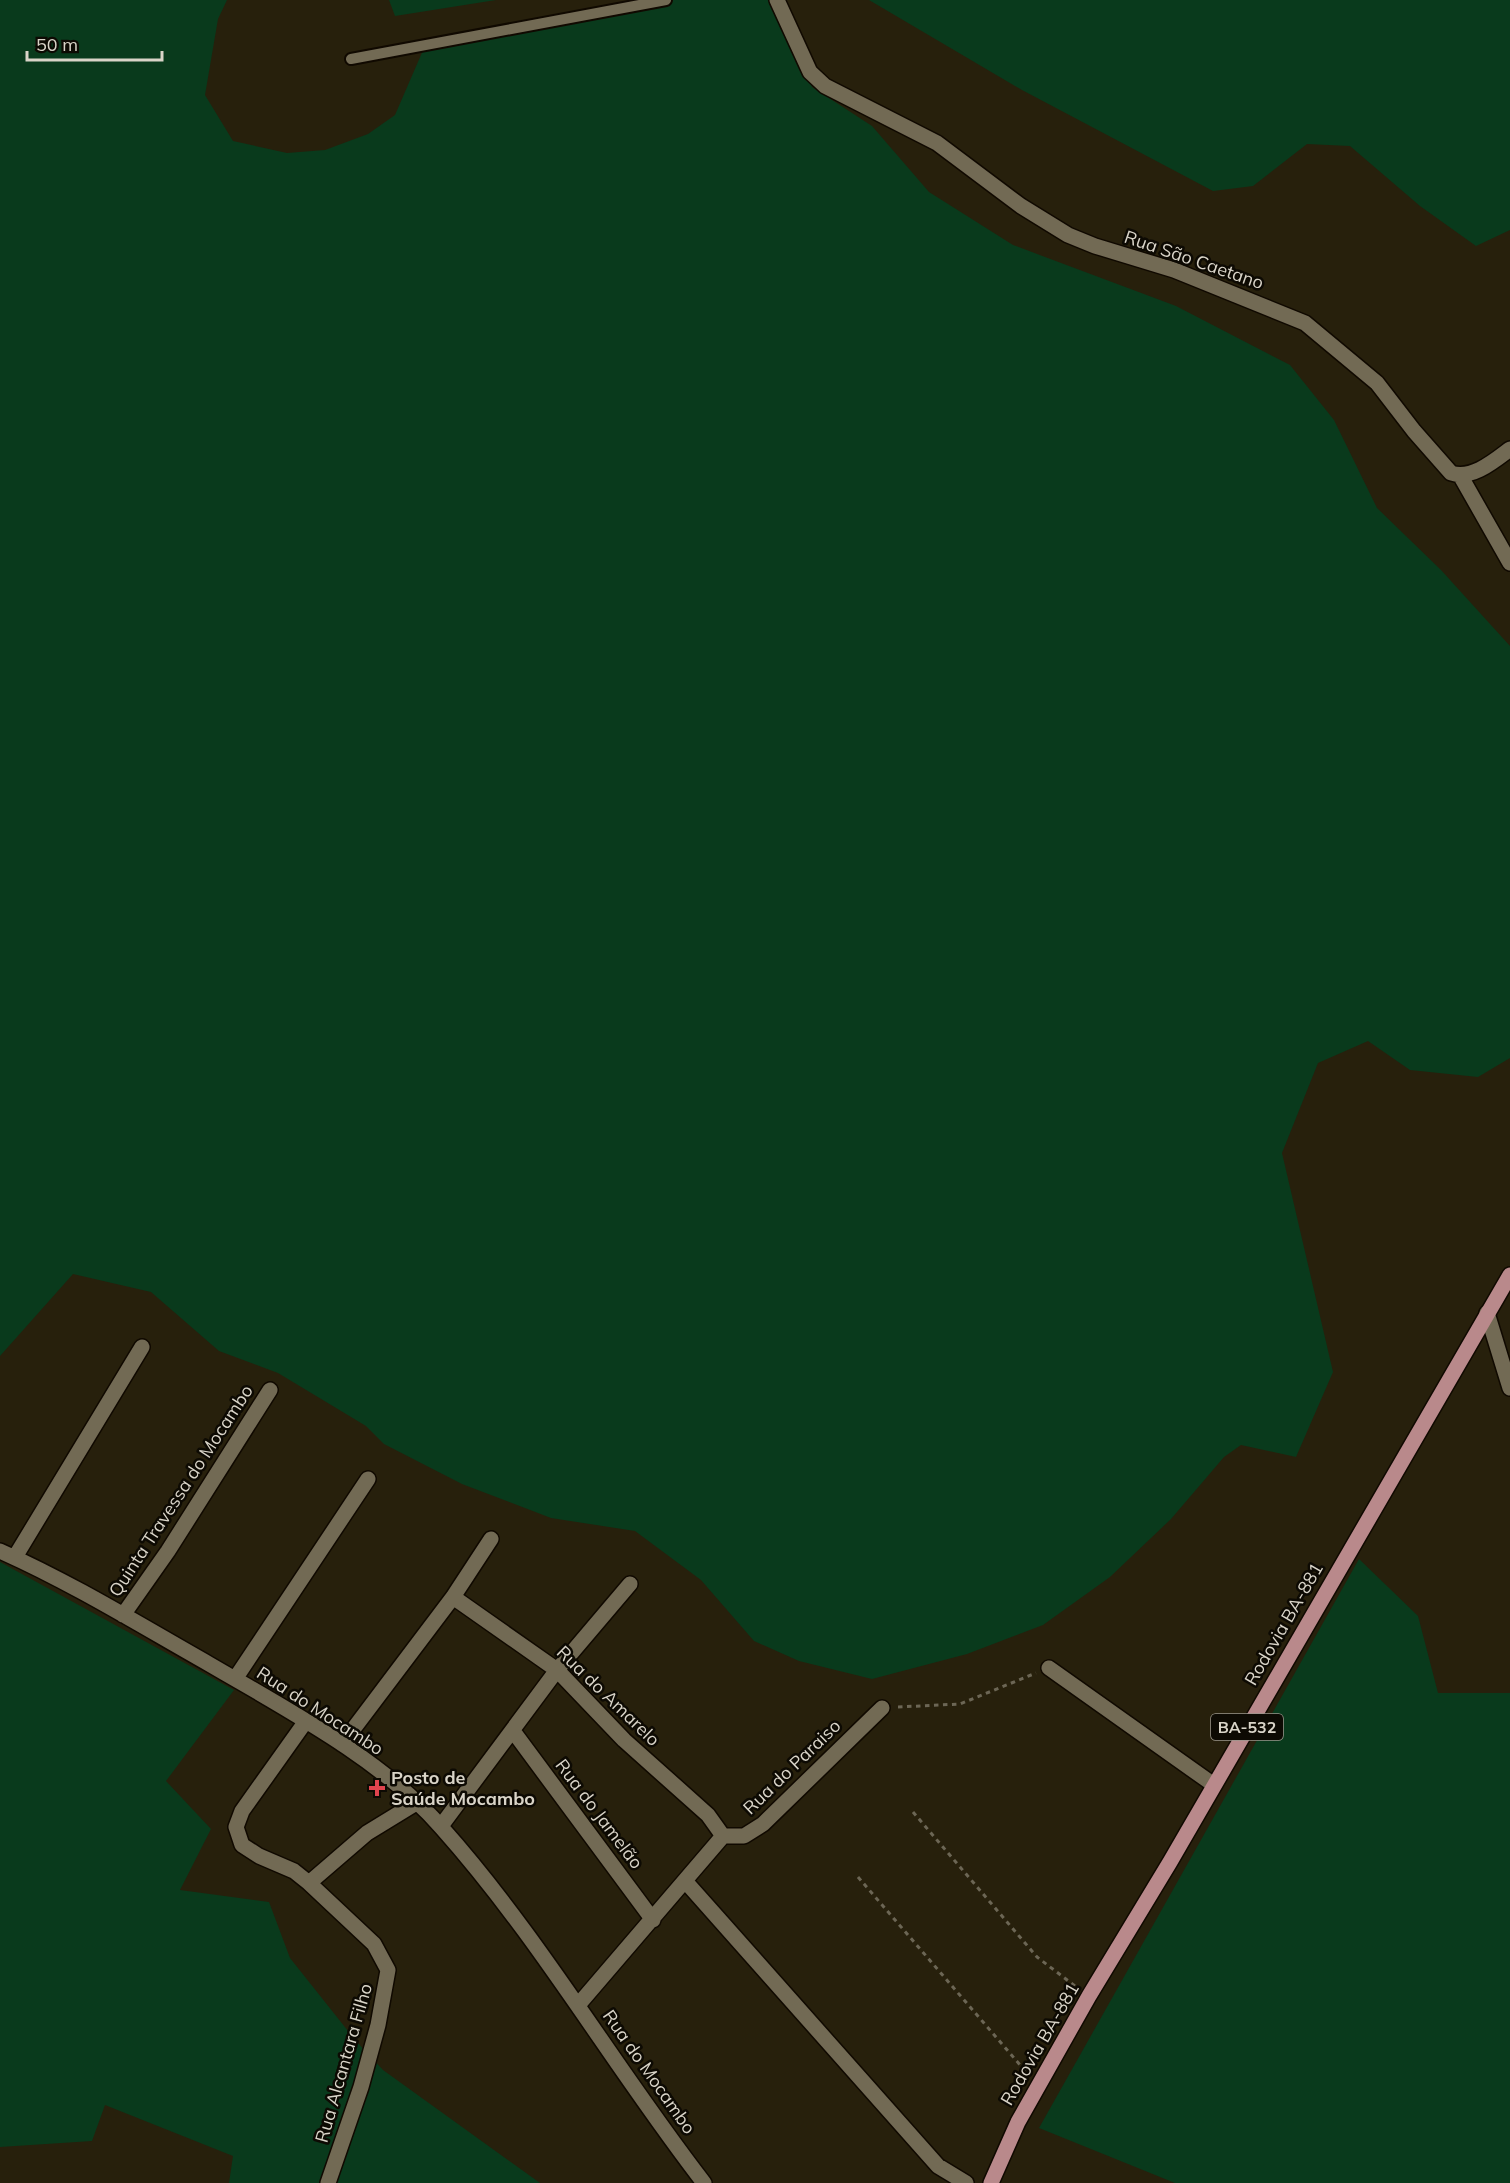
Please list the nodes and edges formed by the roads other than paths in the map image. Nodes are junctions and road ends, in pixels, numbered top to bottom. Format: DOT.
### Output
graph roads {
  1 [pos="666,0"];
  2 [pos="777,0"];
  3 [pos="351,59"];
  4 [pos="1510,450"];
  5 [pos="1460,475"];
  6 [pos="1510,563"];
  7 [pos="1510,1275"];
  8 [pos="1487,1313"];
  9 [pos="142,1347"];
  10 [pos="1510,1388"];
  11 [pos="270,1390"];
  12 [pos="368,1479"];
  13 [pos="491,1539"];
  14 [pos="0,1551"];
  15 [pos="15,1557"];
  16 [pos="630,1584"];
  17 [pos="453,1597"];
  18 [pos="123,1615"];
  19 [pos="1049,1668"];
  20 [pos="557,1670"];
  21 [pos="235,1679"];
  22 [pos="882,1708"];
  23 [pos="306,1721"];
  24 [pos="513,1731"];
  25 [pos="342,1744"];
  26 [pos="1214,1785"];
  27 [pos="416,1803"];
  28 [pos="441,1826"];
  29 [pos="723,1836"];
  30 [pos="686,1882"];
  31 [pos="309,1883"];
  32 [pos="653,1920"];
  33 [pos="579,2004"];
  34 [pos="328,2183"];
  35 [pos="704,2183"];
  36 [pos="966,2183"];
  37 [pos="991,2183"];
  1 -- 3 [label="lane"];
  2 -- 5 [label="street, Rua São Caetano"];
  4 -- 5 [label="street"];
  5 -- 6 [label="street"];
  7 -- 8 [label="main road, Rodovia BA-881 / BA-532"];
  8 -- 10 [label="street"];
  8 -- 26 [label="main road, Rodovia BA-881 / BA-532"];
  9 -- 15 [label="street"];
  11 -- 18 [label="street, Quinta Travessa do Mocambo"];
  12 -- 21 [label="street"];
  13 -- 17 [label="street"];
  14 -- 15 [label="street, Rua do Mocambo"];
  15 -- 18 [label="street, Rua do Mocambo"];
  16 -- 20 [label="street"];
  17 -- 20 [label="street, Rua do Amarelo"];
  17 -- 25 [label="street"];
  18 -- 21 [label="street, Rua do Mocambo"];
  19 -- 26 [label="street"];
  20 -- 24 [label="street"];
  20 -- 29 [label="street, Rua do Amarelo"];
  21 -- 23 [label="street, Rua do Mocambo"];
  22 -- 29 [label="street, Rua do Paraiso"];
  23 -- 25 [label="street, Rua do Mocambo"];
  23 -- 31 [label="street, Rua Alcantara Filho"];
  24 -- 28 [label="street"];
  24 -- 32 [label="street, Rua do Jamelão"];
  25 -- 27 [label="street, Rua do Mocambo"];
  26 -- 37 [label="main road, Rodovia BA-881 / BA-532"];
  27 -- 28 [label="street, Rua do Mocambo"];
  27 -- 31 [label="street"];
  28 -- 33 [label="street, Rua do Mocambo"];
  29 -- 30 [label="street"];
  30 -- 32 [label="street"];
  30 -- 36 [label="street"];
  31 -- 34 [label="street, Rua Alcantara Filho"];
  32 -- 33 [label="street"];
  33 -- 35 [label="street, Rua do Mocambo"];
}
